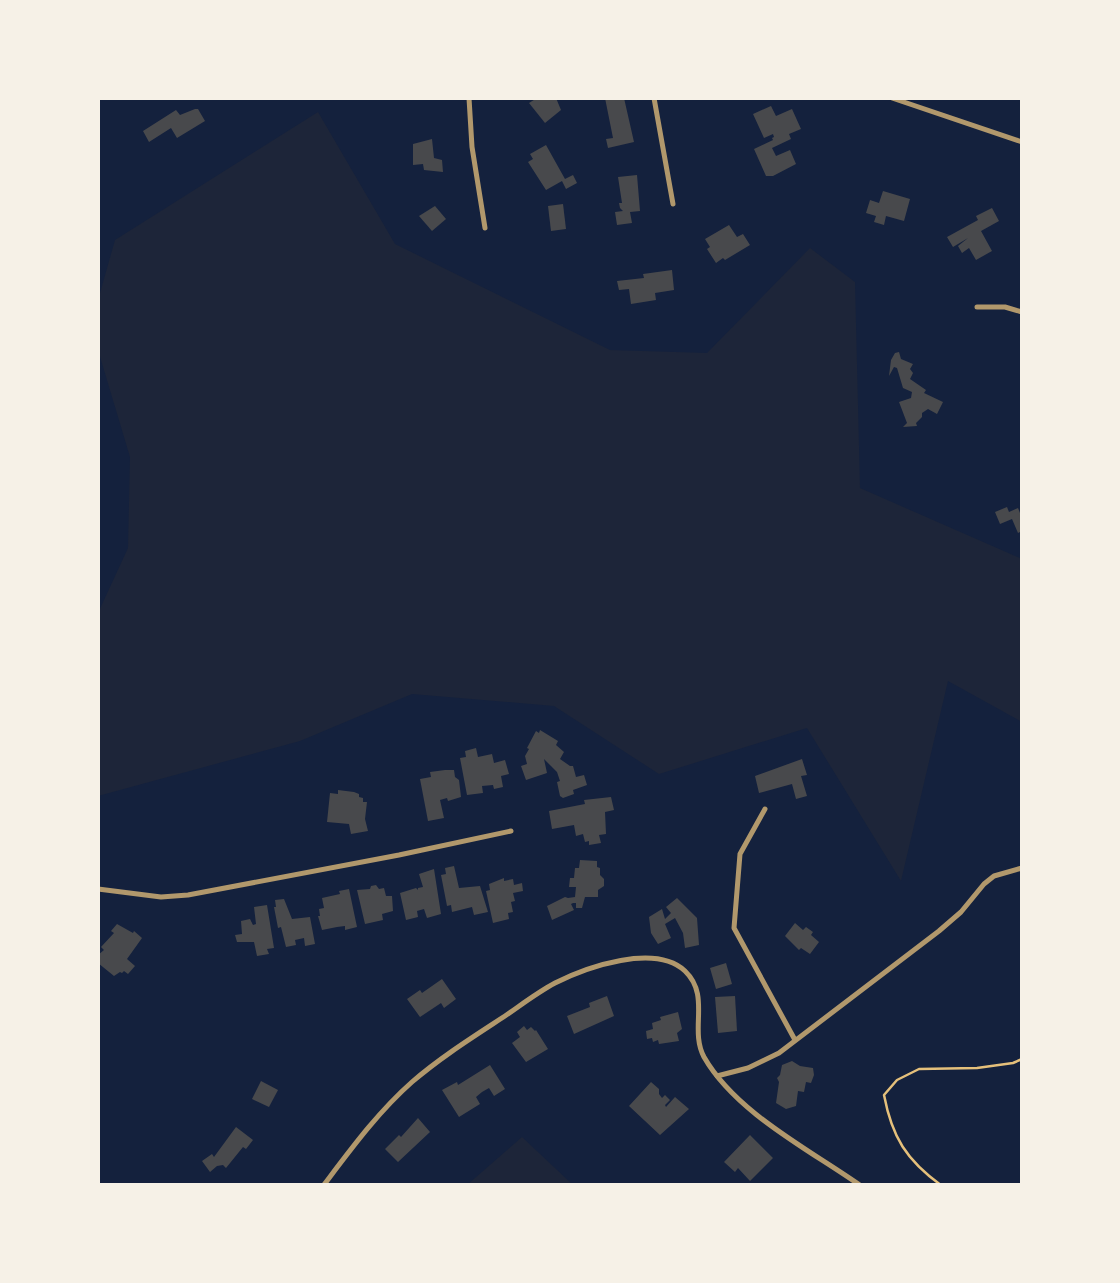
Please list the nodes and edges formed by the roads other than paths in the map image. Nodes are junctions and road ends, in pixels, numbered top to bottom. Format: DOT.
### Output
graph roads {
  1 [pos="469,98"];
  2 [pos="654,98"];
  3 [pos="892,98"];
  4 [pos="1022,142"];
  5 [pos="673,204"];
  6 [pos="484,228"];
  7 [pos="977,307"];
  8 [pos="1022,312"];
  9 [pos="765,809"];
  10 [pos="512,831"];
  11 [pos="1022,868"];
  12 [pos="98,889"];
  13 [pos="795,1040"];
  14 [pos="717,1076"];
  15 [pos="323,1186"];
  16 [pos="861,1186"];
  1 -- 6 [label="street"];
  2 -- 5 [label="street"];
  3 -- 4 [label="street"];
  7 -- 8 [label="street"];
  9 -- 13 [label="street"];
  10 -- 12 [label="street"];
  11 -- 13 [label="street"];
  13 -- 14 [label="street"];
  14 -- 15 [label="street"];
  14 -- 16 [label="street"];
}
